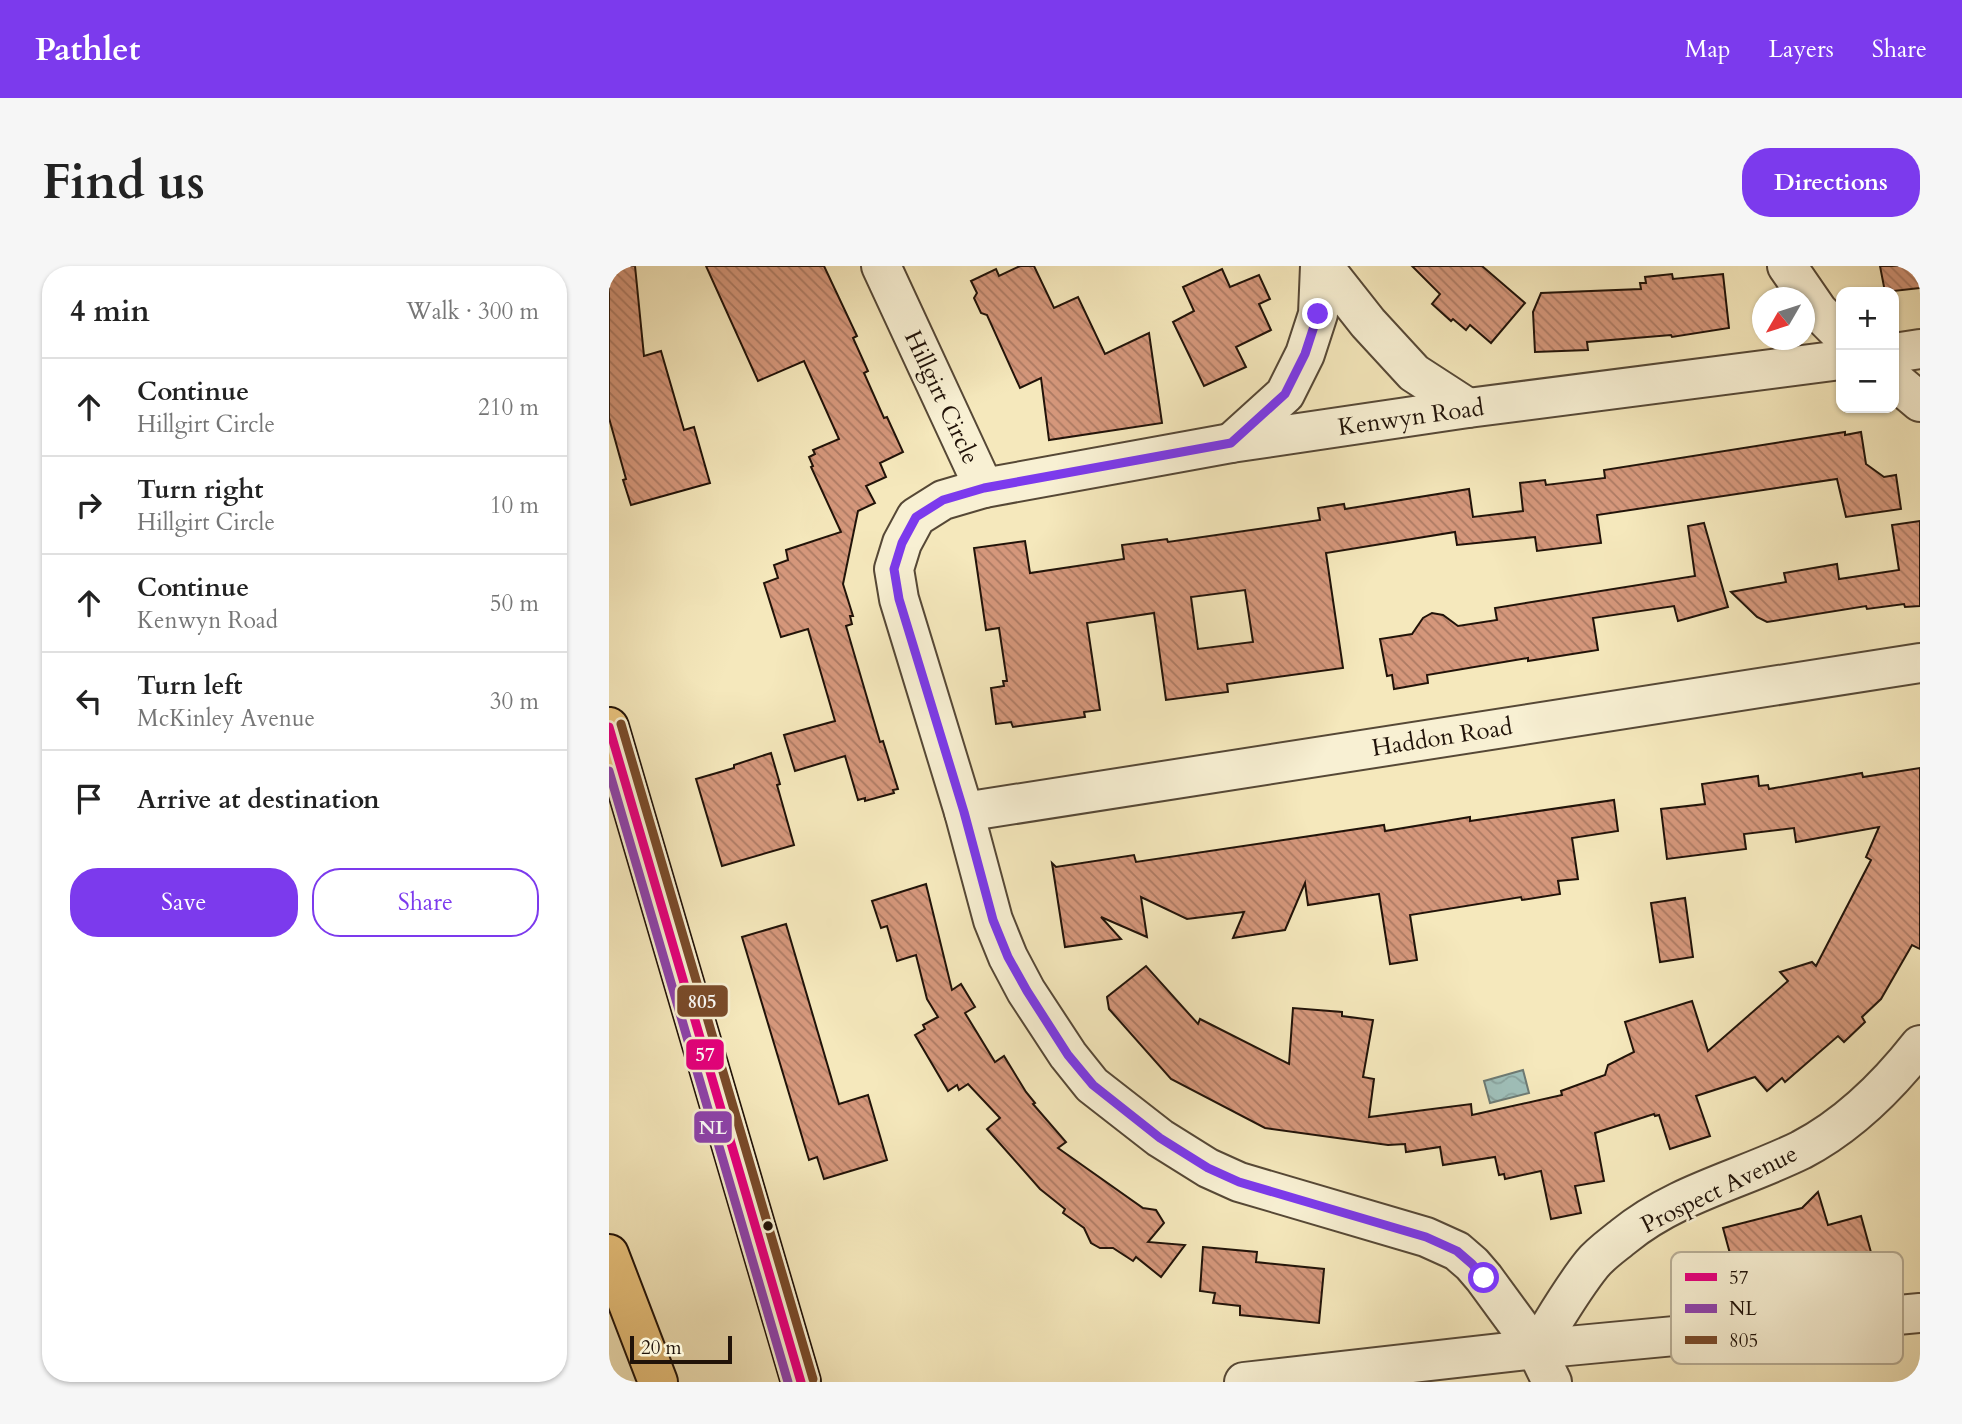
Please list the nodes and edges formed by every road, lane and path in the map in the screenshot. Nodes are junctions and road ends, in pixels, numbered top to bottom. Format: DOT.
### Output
graph roads {
  1 [pos="881,266"];
  2 [pos="1321,266"];
  3 [pos="1787,266"];
  4 [pos="1836,329"];
  5 [pos="1920,349"];
  6 [pos="1899,352"];
  7 [pos="1836,361"];
  8 [pos="1899,384"];
  9 [pos="1920,402"];
  10 [pos="1468,408"];
  11 [pos="1231,443"];
  12 [pos="984,488"];
  13 [pos="1920,663"];
  14 [pos="609,727"];
  15 [pos="964,812"];
  16 [pos="1920,1045"];
  17 [pos="609,1254"];
  18 [pos="1671,1347"];
  19 [pos="1544,1365"];
  20 [pos="658,1382"];
  21 [pos="801,1382"];
  22 [pos="1244,1382"];
  1 -- 12 [label="street, Hillgirt Circle"];
  2 -- 10 [label="street"];
  2 -- 11 [label="street"];
  3 -- 4 [label="street"];
  5 -- 6 [label="street"];
  7 -- 10 [label="street, Kenwyn Road"];
  8 -- 9 [label="street"];
  10 -- 11 [label="street, Kenwyn Road"];
  11 -- 12 [label="street, Kenwyn Road"];
  12 -- 15 [label="street, Hillgirt Circle"];
  13 -- 15 [label="street, Haddon Road"];
  14 -- 21 [label="main road"];
  15 -- 19 [label="street, Hillgirt Circle"];
  16 -- 19 [label="street, Prospect Avenue"];
  17 -- 20 [label="main road"];
  18 -- 19 [label="street"];
  19 -- 22 [label="street"];
}
